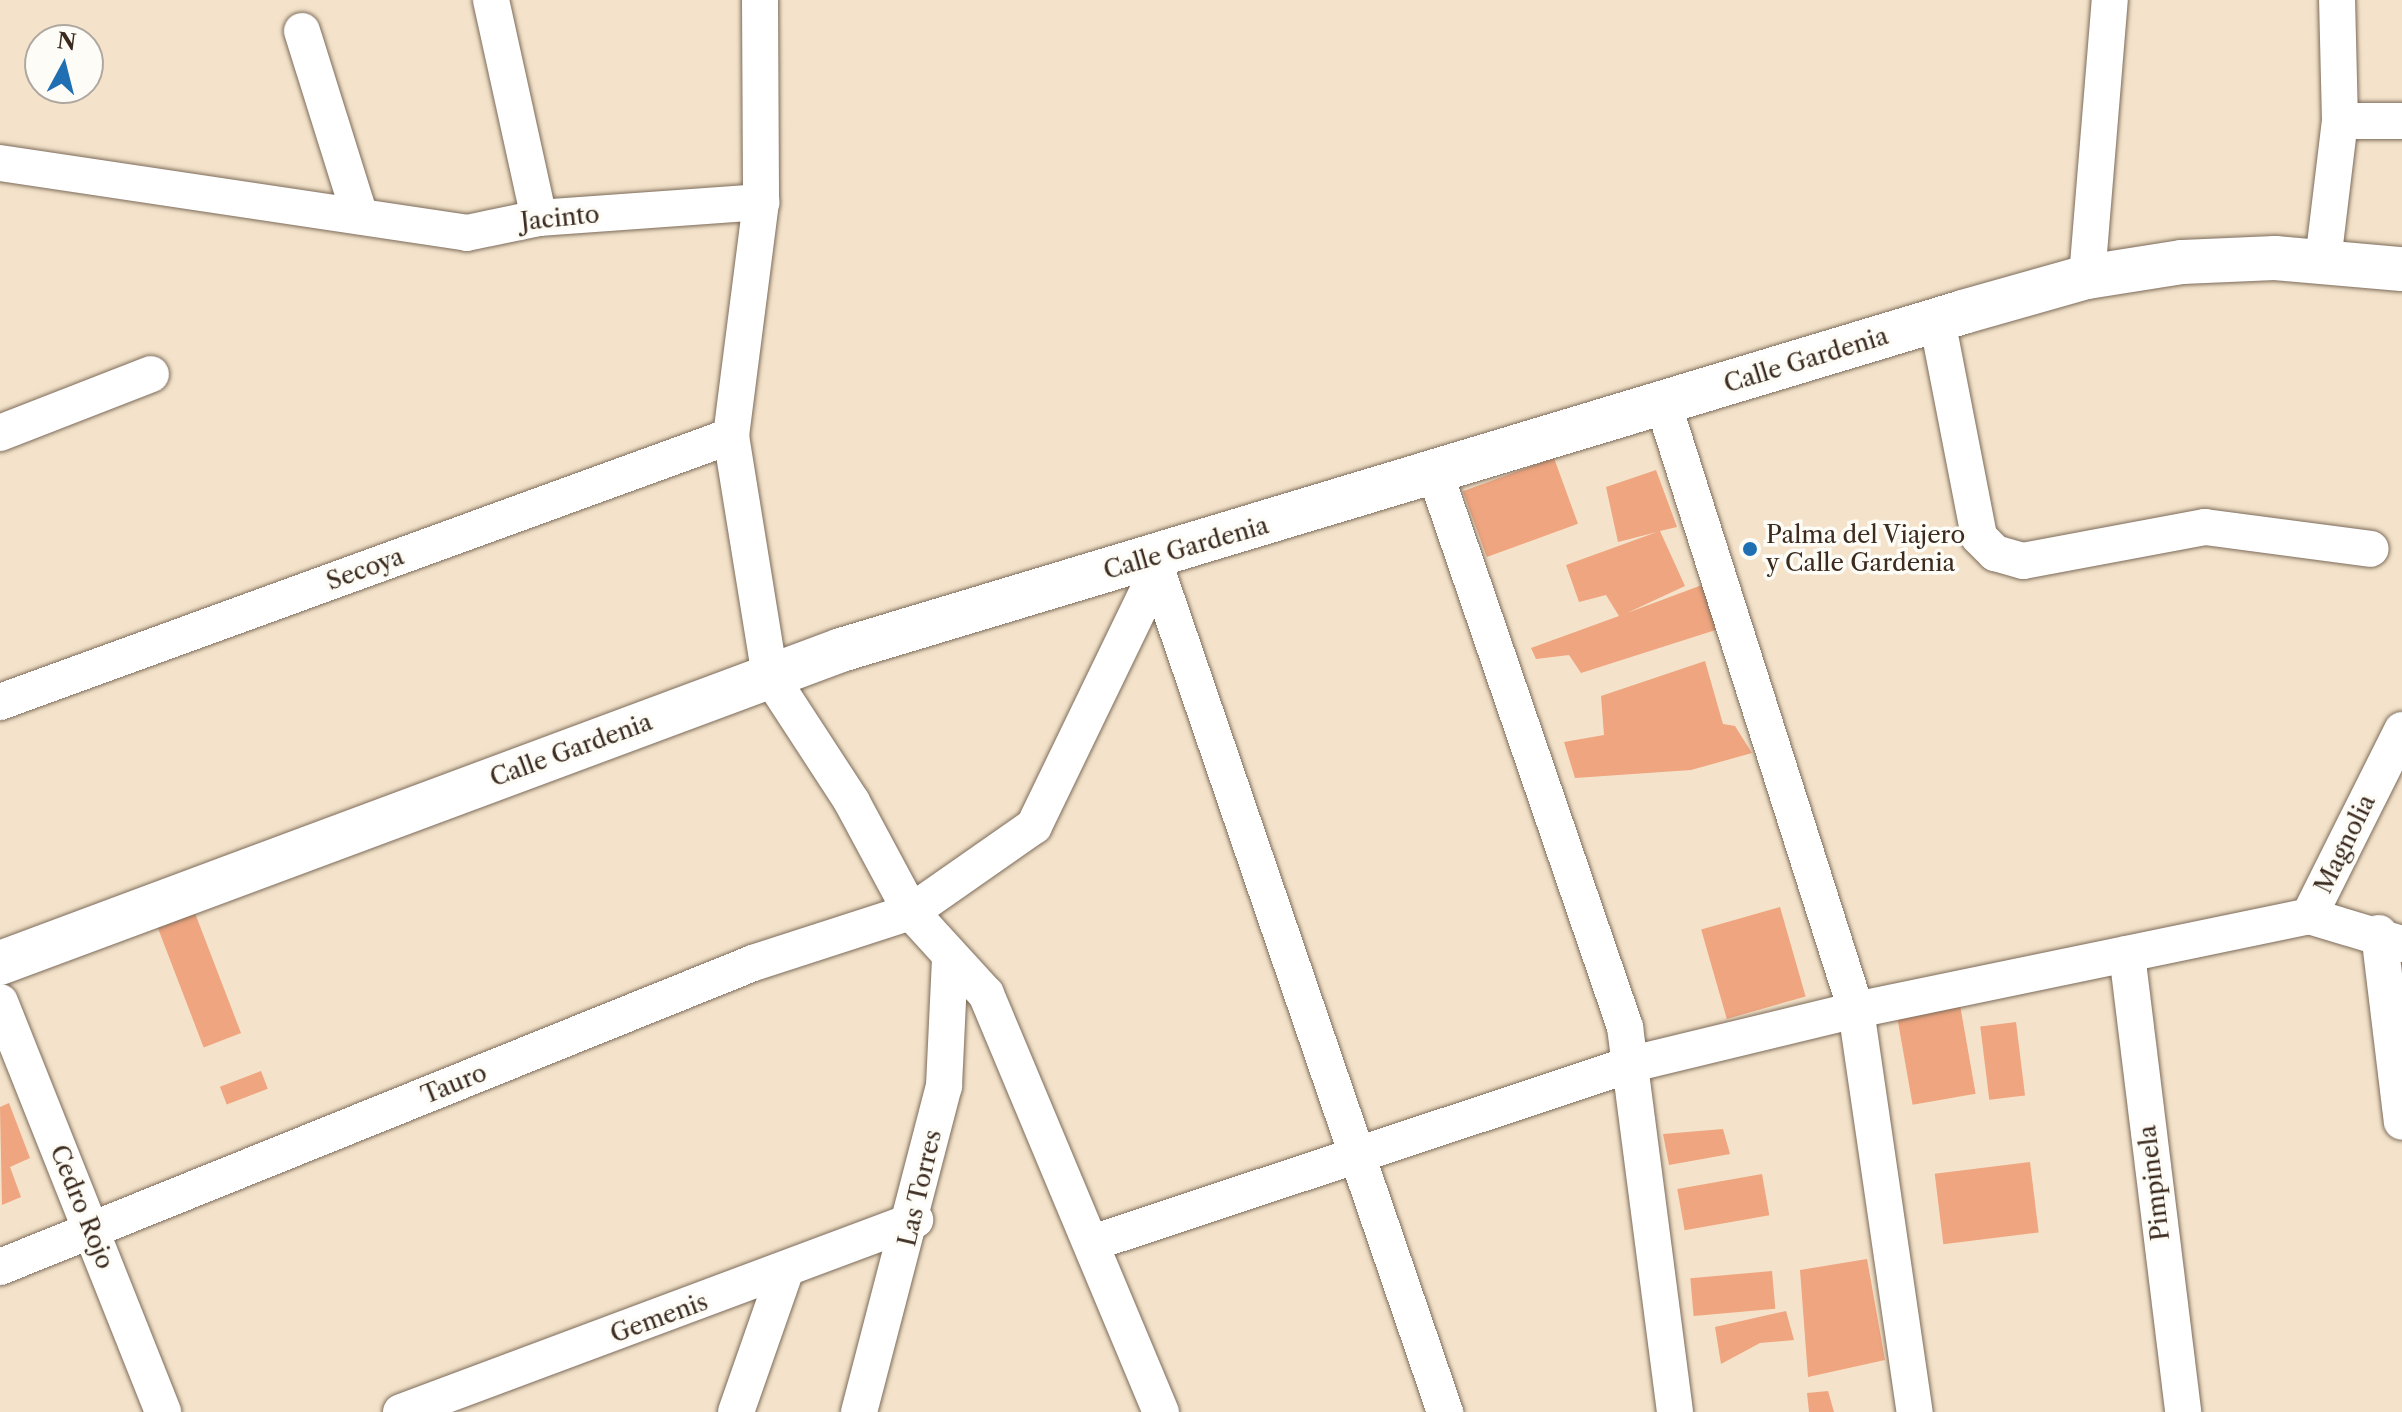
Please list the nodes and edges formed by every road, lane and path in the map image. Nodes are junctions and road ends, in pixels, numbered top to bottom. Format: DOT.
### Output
graph roads {
  1 [pos="491,0"];
  2 [pos="760,0"];
  3 [pos="2110,0"];
  4 [pos="2337,0"];
  5 [pos="302,31"];
  6 [pos="2340,121"];
  7 [pos="2402,121"];
  8 [pos="0,163"];
  9 [pos="761,202"];
  10 [pos="360,216"];
  11 [pos="539,218"];
  12 [pos="2323,261"];
  13 [pos="2402,269"];
  14 [pos="2087,277"];
  15 [pos="1937,320"];
  16 [pos="151,374"];
  17 [pos="1663,403"];
  18 [pos="0,433"];
  19 [pos="731,436"];
  20 [pos="1436,476"];
  21 [pos="2371,549"];
  22 [pos="1155,564"];
  23 [pos="770,676"];
  24 [pos="0,702"];
  25 [pos="2402,730"];
  26 [pos="911,912"];
  27 [pos="2309,916"];
  28 [pos="2391,938"];
  29 [pos="2127,954"];
  30 [pos="950,958"];
  31 [pos="0,963"];
  32 [pos="0,1002"];
  33 [pos="1856,1010"];
  34 [pos="1632,1064"];
  35 [pos="2402,1122"];
  36 [pos="1359,1156"];
  37 [pos="915,1220"];
  38 [pos="92,1231"];
  39 [pos="1095,1242"];
  40 [pos="0,1267"];
  41 [pos="785,1272"];
  42 [pos="163,1412"];
  43 [pos="401,1412"];
  44 [pos="736,1412"];
  45 [pos="859,1412"];
  46 [pos="1161,1412"];
  47 [pos="1445,1412"];
  48 [pos="1675,1412"];
  49 [pos="1915,1412"];
  50 [pos="2183,1412"];
  1 -- 11 [label="street"];
  2 -- 9 [label="street"];
  3 -- 14 [label="street"];
  4 -- 6 [label="street"];
  5 -- 10 [label="street"];
  6 -- 7 [label="street"];
  6 -- 12 [label="street"];
  8 -- 10 [label="street, Jacinto"];
  9 -- 11 [label="street, Jacinto"];
  9 -- 19 [label="street"];
  10 -- 11 [label="street, Jacinto"];
  12 -- 13 [label="street, Calle Gardenia"];
  12 -- 14 [label="street, Calle Gardenia"];
  14 -- 15 [label="street, Calle Gardenia"];
  15 -- 17 [label="street, Calle Gardenia"];
  15 -- 21 [label="street"];
  16 -- 18 [label="street"];
  17 -- 20 [label="street, Calle Gardenia"];
  17 -- 33 [label="street"];
  19 -- 23 [label="street"];
  19 -- 24 [label="street, Secoya"];
  20 -- 22 [label="street, Calle Gardenia"];
  20 -- 34 [label="street"];
  22 -- 23 [label="street, Calle Gardenia"];
  22 -- 26 [label="street"];
  22 -- 36 [label="street"];
  23 -- 26 [label="street"];
  23 -- 31 [label="street, Calle Gardenia"];
  25 -- 27 [label="street, Magnolia"];
  26 -- 30 [label="street"];
  26 -- 38 [label="street, Tauro"];
  27 -- 28 [label="street"];
  27 -- 29 [label="street"];
  28 -- 35 [label="street"];
  29 -- 33 [label="street"];
  29 -- 50 [label="street, Pimpinela"];
  30 -- 37 [label="street, Las Torres"];
  30 -- 39 [label="street"];
  32 -- 38 [label="street, Cedro Rojo"];
  33 -- 34 [label="street"];
  33 -- 49 [label="street"];
  34 -- 36 [label="street"];
  34 -- 48 [label="street"];
  36 -- 39 [label="street"];
  36 -- 47 [label="street"];
  37 -- 41 [label="street, Gemenis"];
  37 -- 45 [label="street, Las Torres"];
  38 -- 40 [label="street, Tauro"];
  38 -- 42 [label="street, Cedro Rojo"];
  39 -- 46 [label="street"];
  41 -- 43 [label="street, Gemenis"];
  41 -- 44 [label="street"];
}
